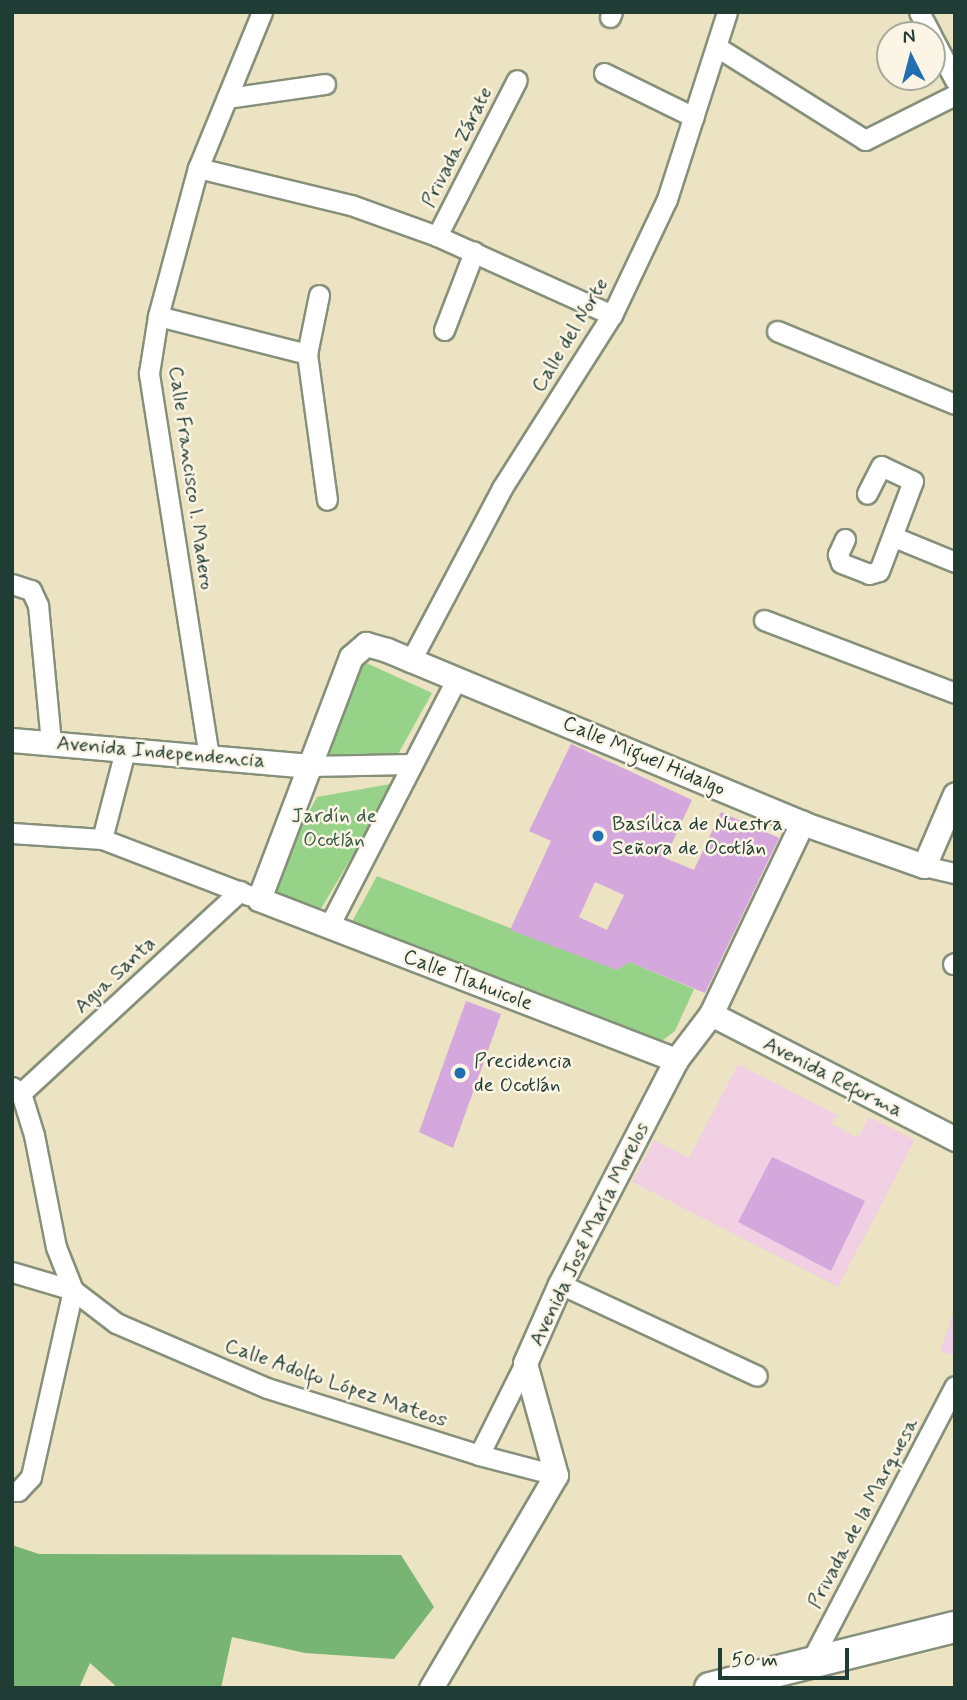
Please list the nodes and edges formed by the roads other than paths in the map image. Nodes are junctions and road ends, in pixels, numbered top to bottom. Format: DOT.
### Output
graph roads {
  1 [pos="262,12"];
  2 [pos="727,12"];
  3 [pos="717,47"];
  4 [pos="946,64"];
  5 [pos="604,73"];
  6 [pos="517,79"];
  7 [pos="955,80"];
  8 [pos="325,84"];
  9 [pos="955,95"];
  10 [pos="226,98"];
  11 [pos="933,109"];
  12 [pos="955,116"];
  13 [pos="694,117"];
  14 [pos="198,168"];
  15 [pos="437,236"];
  16 [pos="474,253"];
  17 [pos="320,295"];
  18 [pos="612,315"];
  19 [pos="158,316"];
  20 [pos="444,330"];
  21 [pos="777,331"];
  22 [pos="307,354"];
  23 [pos="955,404"];
  24 [pos="867,494"];
  25 [pos="327,500"];
  26 [pos="894,537"];
  27 [pos="845,539"];
  28 [pos="955,562"];
  29 [pos="12,584"];
  30 [pos="764,620"];
  31 [pos="410,662"];
  32 [pos="457,678"];
  33 [pos="955,693"];
  34 [pos="12,740"];
  35 [pos="51,742"];
  36 [pos="125,751"];
  37 [pos="209,757"];
  38 [pos="411,764"];
  39 [pos="310,766"];
  40 [pos="955,794"];
  41 [pos="802,823"];
  42 [pos="12,833"];
  43 [pos="102,839"];
  44 [pos="924,866"];
  45 [pos="955,873"];
  46 [pos="249,895"];
  47 [pos="329,926"];
  48 [pos="711,1014"];
  49 [pos="676,1060"];
  50 [pos="16,1090"];
  51 [pos="955,1139"];
  52 [pos="12,1272"];
  53 [pos="560,1284"];
  54 [pos="73,1290"];
  55 [pos="525,1363"];
  56 [pos="757,1376"];
  57 [pos="955,1386"];
  58 [pos="479,1455"];
  59 [pos="556,1475"];
  60 [pos="12,1491"];
  61 [pos="955,1627"];
  62 [pos="811,1661"];
  63 [pos="721,1686"];
  64 [pos="431,1688"];
  1 -- 10 [label="street, Calle Francisco I. Madero"];
  2 -- 3 [label="street, Calle del Norte"];
  3 -- 11 [label="street"];
  3 -- 13 [label="street, Calle del Norte"];
  4 -- 7 [label="street"];
  5 -- 13 [label="street"];
  6 -- 15 [label="street, Privada Zárate"];
  8 -- 10 [label="street"];
  9 -- 11 [label="street"];
  10 -- 14 [label="street, Calle Francisco I. Madero"];
  11 -- 12 [label="street"];
  13 -- 18 [label="street, Calle del Norte"];
  14 -- 15 [label="street"];
  14 -- 19 [label="street, Calle Francisco I. Madero"];
  15 -- 16 [label="street"];
  16 -- 18 [label="street"];
  16 -- 20 [label="street"];
  17 -- 22 [label="street"];
  18 -- 31 [label="street, Calle del Norte"];
  19 -- 22 [label="street"];
  19 -- 37 [label="street, Calle Francisco I. Madero"];
  21 -- 23 [label="street"];
  22 -- 25 [label="street"];
  24 -- 26 [label="street"];
  26 -- 27 [label="street"];
  26 -- 28 [label="street"];
  29 -- 35 [label="street"];
  30 -- 33 [label="street"];
  31 -- 32 [label="street, Calle Miguel Hidalgo"];
  31 -- 39 [label="street, Calle Miguel Hidalgo"];
  32 -- 38 [label="street"];
  32 -- 41 [label="street, Calle Miguel Hidalgo"];
  34 -- 35 [label="street, Avenida Independencia"];
  35 -- 36 [label="street, Avenida Independencia"];
  36 -- 37 [label="street, Avenida Independencia"];
  36 -- 43 [label="street"];
  37 -- 39 [label="street, Avenida Independencia"];
  38 -- 39 [label="street"];
  38 -- 47 [label="street"];
  39 -- 46 [label="street"];
  40 -- 44 [label="street"];
  41 -- 44 [label="street, Calle Miguel Hidalgo"];
  41 -- 48 [label="street, Avenida José María Morelos"];
  42 -- 43 [label="street"];
  43 -- 46 [label="street"];
  44 -- 45 [label="street"];
  46 -- 47 [label="street, Calle Tlahuicole"];
  46 -- 50 [label="street, Agua Santa"];
  47 -- 49 [label="street, Calle Tlahuicole"];
  48 -- 49 [label="street, Avenida José María Morelos"];
  48 -- 51 [label="street, Avenida Reforma"];
  49 -- 53 [label="street, Avenida José María Morelos"];
  50 -- 54 [label="street"];
  52 -- 54 [label="street, Calle Adolfo López Mateos"];
  53 -- 55 [label="street, Avenida José María Morelos"];
  53 -- 56 [label="street"];
  54 -- 58 [label="street, Calle Adolfo López Mateos"];
  54 -- 60 [label="street"];
  55 -- 58 [label="street"];
  55 -- 59 [label="street, Avenida José María Morelos"];
  57 -- 62 [label="street, Privada de la Marquesa"];
  58 -- 59 [label="street, Calle Adolfo López Mateos"];
  59 -- 64 [label="street"];
  61 -- 62 [label="main road"];
  62 -- 63 [label="main road"];
}
